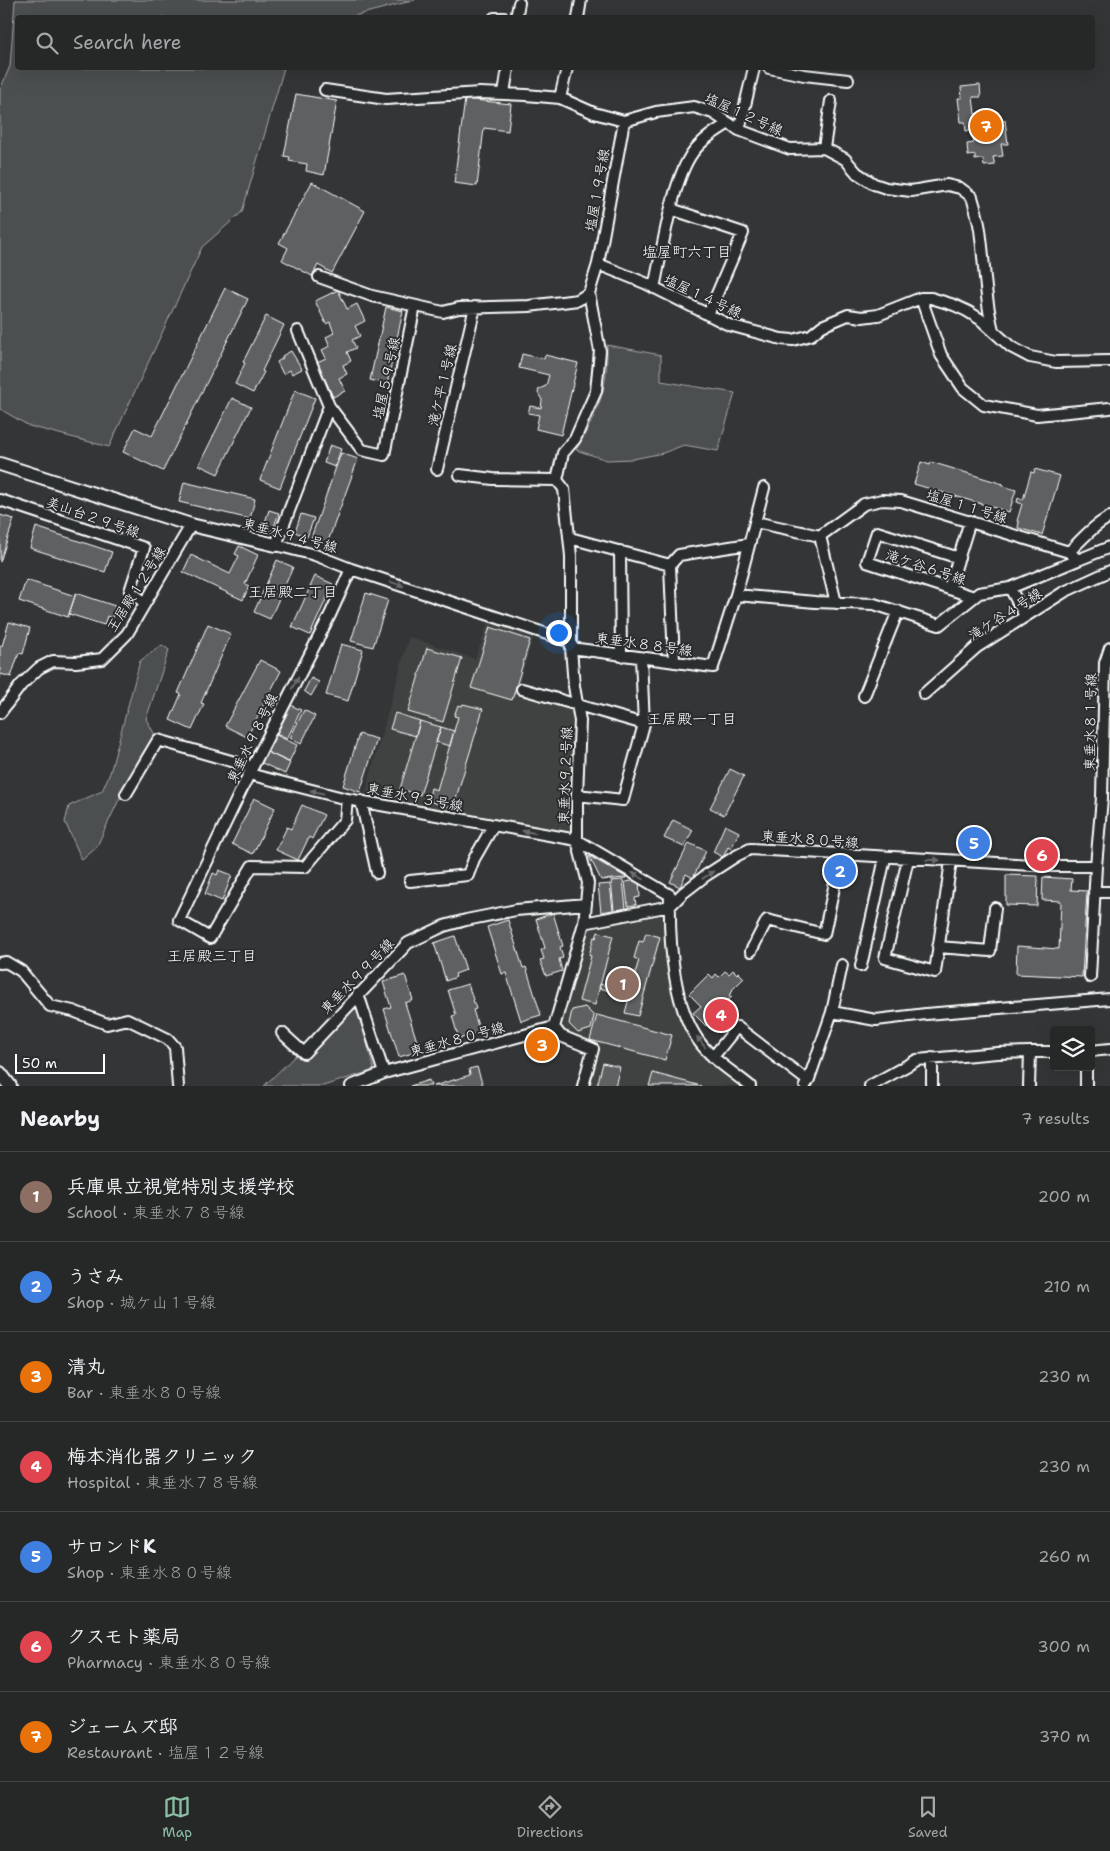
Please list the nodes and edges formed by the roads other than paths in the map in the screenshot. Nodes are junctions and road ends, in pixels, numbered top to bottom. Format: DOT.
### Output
graph roads {
  1 [pos="581,0"];
  2 [pos="519,3"];
  3 [pos="517,15"];
  4 [pos="578,15"];
  5 [pos="508,70"];
  6 [pos="567,70"];
  7 [pos="754,70"];
  8 [pos="779,70"];
  9 [pos="848,80"];
  10 [pos="325,90"];
  11 [pos="504,93"];
  12 [pos="560,98"];
  13 [pos="831,101"];
  14 [pos="624,121"];
  15 [pos="729,122"];
  16 [pos="739,130"];
  17 [pos="824,148"];
  18 [pos="671,209"];
  19 [pos="598,264"];
  20 [pos="319,277"];
  21 [pos="654,288"];
  22 [pos="589,293"];
  23 [pos="921,298"];
  24 [pos="415,306"];
  25 [pos="475,307"];
  26 [pos="708,315"];
  27 [pos="994,330"];
  28 [pos="298,331"];
  29 [pos="1110,361"];
  30 [pos="329,406"];
  31 [pos="1110,408"];
  32 [pos="0,464"];
  33 [pos="437,469"];
  34 [pos="460,475"];
  35 [pos="557,480"];
  36 [pos="764,488"];
  37 [pos="0,500"];
  38 [pos="1110,517"];
  39 [pos="970,521"];
  40 [pos="755,522"];
  41 [pos="191,525"];
  42 [pos="820,536"];
  43 [pos="570,538"];
  44 [pos="749,544"];
  45 [pos="276,545"];
  46 [pos="1110,547"];
  47 [pos="620,552"];
  48 [pos="1070,552"];
  49 [pos="959,558"];
  50 [pos="1078,560"];
  51 [pos="670,565"];
  52 [pos="351,569"];
  53 [pos="1110,571"];
  54 [pos="949,588"];
  55 [pos="1010,588"];
  56 [pos="736,595"];
  57 [pos="974,597"];
  58 [pos="145,603"];
  59 [pos="836,603"];
  60 [pos="898,611"];
  61 [pos="1025,616"];
  62 [pos="571,645"];
  63 [pos="1110,648"];
  64 [pos="621,656"];
  65 [pos="641,658"];
  66 [pos="674,662"];
  67 [pos="522,689"];
  68 [pos="924,694"];
  69 [pos="864,696"];
  70 [pos="577,705"];
  71 [pos="0,713"];
  72 [pos="644,724"];
  73 [pos="251,770"];
  74 [pos="126,794"];
  75 [pos="577,795"];
  76 [pos="347,798"];
  77 [pos="1106,798"];
  78 [pos="361,801"];
  79 [pos="493,826"];
  80 [pos="577,840"];
  81 [pos="841,855"];
  82 [pos="886,858"];
  83 [pos="908,859"];
  84 [pos="950,861"];
  85 [pos="1096,866"];
  86 [pos="377,872"];
  87 [pos="410,881"];
  88 [pos="1094,892"];
  89 [pos="1110,892"];
  90 [pos="586,904"];
  91 [pos="670,906"];
  92 [pos="995,908"];
  93 [pos="584,923"];
  94 [pos="938,947"];
  95 [pos="751,951"];
  96 [pos="3,963"];
  97 [pos="842,965"];
  98 [pos="861,966"];
  99 [pos="1090,977"];
  100 [pos="358,994"];
  101 [pos="1110,999"];
  102 [pos="832,1012"];
  103 [pos="554,1027"];
  104 [pos="282,1033"];
  105 [pos="1110,1049"];
  106 [pos="1095,1051"];
  107 [pos="1030,1052"];
  108 [pos="1050,1052"];
  109 [pos="713,1057"];
  110 [pos="932,1058"];
  111 [pos="1086,1071"];
  112 [pos="0,1073"];
  113 [pos="384,1074"];
  114 [pos="806,1084"];
  115 [pos="10,1086"];
  116 [pos="178,1086"];
  117 [pos="350,1086"];
  118 [pos="583,1086"];
  119 [pos="750,1086"];
  120 [pos="870,1086"];
  121 [pos="932,1086"];
  122 [pos="1029,1086"];
  123 [pos="1086,1086"];
  1 -- 4 [label="street"];
  2 -- 3 [label="street"];
  5 -- 11 [label="street"];
  6 -- 12 [label="street"];
  7 -- 16 [label="street"];
  8 -- 9 [label="street"];
  10 -- 11 [label="street"];
  11 -- 12 [label="street"];
  12 -- 14 [label="street"];
  13 -- 17 [label="street"];
  14 -- 15 [label="street, 塩屋１２号線"];
  14 -- 19 [label="street, 塩屋１９号線"];
  15 -- 16 [label="street, 塩屋１２号線"];
  15 -- 18 [label="street"];
  16 -- 17 [label="street, 塩屋１２号線"];
  17 -- 27 [label="street"];
  18 -- 21 [label="street"];
  18 -- 26 [label="street"];
  19 -- 21 [label="street, 塩屋１４号線"];
  19 -- 22 [label="street"];
  20 -- 24 [label="street"];
  21 -- 26 [label="street, 塩屋１４号線"];
  22 -- 25 [label="street"];
  22 -- 35 [label="street"];
  23 -- 26 [label="street, 塩屋１４号線"];
  23 -- 27 [label="street"];
  23 -- 31 [label="street"];
  24 -- 25 [label="street"];
  24 -- 30 [label="street, 塩屋５９号線"];
  25 -- 33 [label="street, 滝ケ平１号線"];
  27 -- 29 [label="street"];
  28 -- 30 [label="street"];
  30 -- 45 [label="street"];
  32 -- 41 [label="street, 東垂水９４号線"];
  34 -- 35 [label="street"];
  35 -- 43 [label="street, 東垂水９２号線"];
  36 -- 40 [label="street"];
  37 -- 58 [label="street, 美山台２９号線"];
  38 -- 48 [label="street"];
  39 -- 42 [label="street, 塩屋１１号線"];
  39 -- 48 [label="street, 塩屋１１号線"];
  39 -- 49 [label="street"];
  40 -- 42 [label="street"];
  40 -- 44 [label="street"];
  41 -- 45 [label="street, 東垂水９４号線"];
  41 -- 58 [label="street, 王居殿１２号線"];
  42 -- 59 [label="street"];
  43 -- 47 [label="street"];
  43 -- 62 [label="street, 東垂水９２号線"];
  44 -- 51 [label="street"];
  44 -- 56 [label="street"];
  45 -- 52 [label="street, 東垂水９４号線"];
  46 -- 50 [label="street"];
  47 -- 51 [label="street"];
  47 -- 64 [label="street"];
  48 -- 50 [label="street, 塩屋１１号線"];
  49 -- 54 [label="street"];
  49 -- 54 [label="street, 滝ケ谷６号線"];
  50 -- 55 [label="street"];
  51 -- 66 [label="street"];
  52 -- 62 [label="street, 東垂水９４号線, one-way"];
  73 -- 52 [label="street, 東垂水９８号線, one-way"];
  53 -- 61 [label="street, 滝ケ谷４号線"];
  54 -- 57 [label="street, 滝ケ谷６号線"];
  55 -- 57 [label="street"];
  55 -- 61 [label="street"];
  56 -- 59 [label="street"];
  56 -- 66 [label="street, 東垂水８８号線"];
  57 -- 60 [label="street"];
  58 -- 71 [label="street, 王居殿１２号線"];
  59 -- 60 [label="street"];
  60 -- 69 [label="street"];
  61 -- 68 [label="street, 滝ケ谷４号線"];
  62 -- 64 [label="street, 東垂水８８号線"];
  62 -- 70 [label="street, 東垂水９２号線"];
  63 -- 77 [label="street, 東垂水８１号線"];
  64 -- 65 [label="street, 東垂水８８号線"];
  65 -- 66 [label="street, 東垂水８８号線"];
  65 -- 72 [label="street"];
  67 -- 70 [label="street"];
  70 -- 72 [label="street"];
  70 -- 75 [label="street, 東垂水９２号線"];
  72 -- 75 [label="street"];
  73 -- 74 [label="street, 東垂水９３号線"];
  76 -- 73 [label="street, 東垂水９３号線, one-way"];
  73 -- 76 [label="street, 東垂水９８号線"];
  75 -- 80 [label="street, 東垂水９２号線"];
  76 -- 78 [label="street, 東垂水９３号線"];
  77 -- 85 [label="street"];
  78 -- 79 [label="street, 東垂水９３号線"];
  78 -- 86 [label="street"];
  80 -- 79 [label="street, 東垂水９３号線, one-way"];
  79 -- 87 [label="street"];
  80 -- 90 [label="street, 東垂水９２号線"];
  91 -- 80 [label="street, one-way"];
  81 -- 82 [label="street, 東垂水８０号線"];
  91 -- 81 [label="street, 東垂水８０号線, one-way"];
  81 -- 95 [label="street"];
  82 -- 83 [label="street, 東垂水８０号線"];
  82 -- 98 [label="street"];
  83 -- 84 [label="street, 東垂水８０号線, one-way"];
  83 -- 94 [label="street"];
  84 -- 85 [label="street, 東垂水８０号線"];
  84 -- 94 [label="street"];
  85 -- 88 [label="street"];
  88 -- 89 [label="street"];
  88 -- 99 [label="street"];
  90 -- 93 [label="street, 東垂水９２号線"];
  90 -- 100 [label="street, 東垂水９９号線"];
  91 -- 93 [label="street"];
  109 -- 91 [label="street, one-way"];
  92 -- 94 [label="street"];
  93 -- 103 [label="street"];
  96 -- 116 [label="street"];
  97 -- 102 [label="street"];
  100 -- 104 [label="street, 東垂水９９号線"];
  100 -- 113 [label="street"];
  101 -- 102 [label="street"];
  102 -- 114 [label="street"];
  103 -- 113 [label="street, 東垂水８０号線"];
  103 -- 118 [label="street"];
  105 -- 106 [label="street"];
  107 -- 108 [label="street"];
  107 -- 110 [label="street"];
  107 -- 122 [label="street"];
  109 -- 114 [label="street"];
  109 -- 119 [label="street"];
  110 -- 120 [label="street"];
  110 -- 121 [label="street"];
  111 -- 123 [label="street"];
  112 -- 115 [label="street"];
  113 -- 117 [label="street, 東垂水８０号線"];
}
